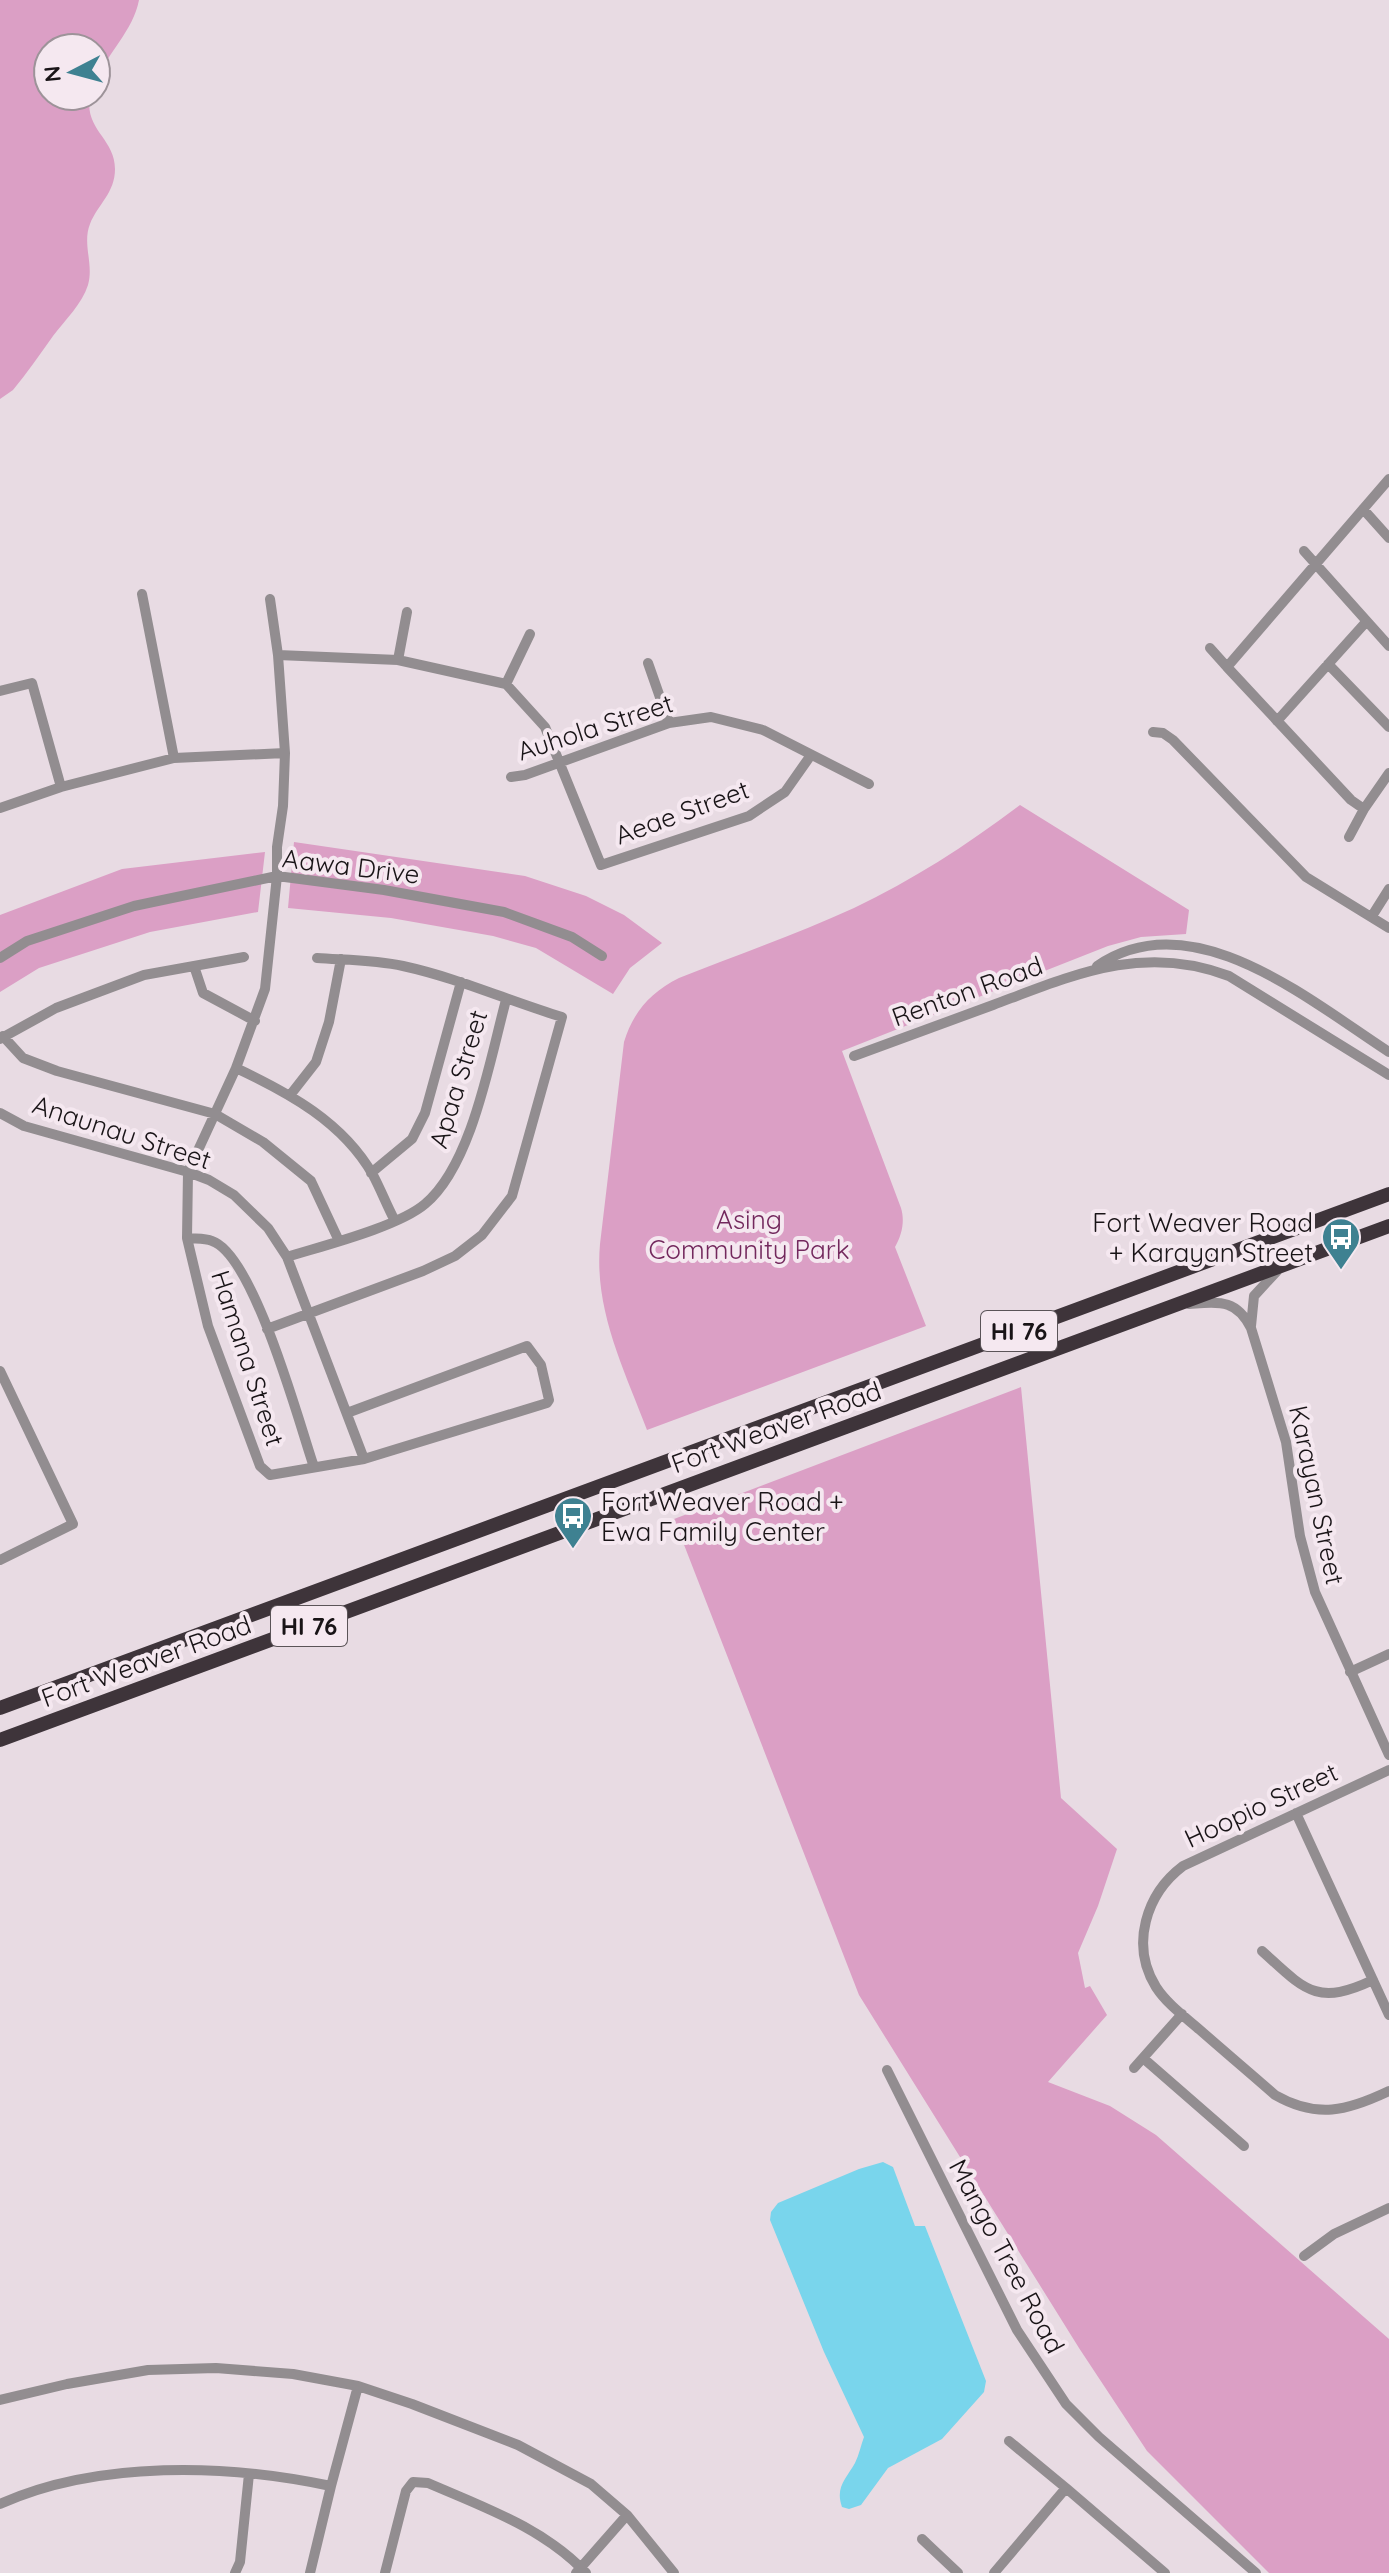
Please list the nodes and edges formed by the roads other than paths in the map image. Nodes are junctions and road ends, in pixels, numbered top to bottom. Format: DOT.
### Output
graph roads {
  1 [pos="1389,479"];
  2 [pos="1363,509"];
  3 [pos="1389,538"];
  4 [pos="1304,551"];
  5 [pos="1315,564"];
  6 [pos="142,594"];
  7 [pos="270,599"];
  8 [pos="407,612"];
  9 [pos="1366,622"];
  10 [pos="530,634"];
  11 [pos="1389,646"];
  12 [pos="1210,648"];
  13 [pos="278,655"];
  14 [pos="398,660"];
  15 [pos="648,663"];
  16 [pos="1328,664"];
  17 [pos="1227,667"];
  18 [pos="506,684"];
  19 [pos="0,691"];
  20 [pos="1277,721"];
  21 [pos="669,723"];
  22 [pos="1389,727"];
  23 [pos="1153,732"];
  24 [pos="285,753"];
  25 [pos="811,755"];
  26 [pos="174,758"];
  27 [pos="558,764"];
  28 [pos="1389,773"];
  29 [pos="511,777"];
  30 [pos="869,784"];
  31 [pos="61,787"];
  32 [pos="0,808"];
  33 [pos="1364,809"];
  34 [pos="1349,837"];
  35 [pos="277,876"];
  36 [pos="1389,889"];
  37 [pos="1372,916"];
  38 [pos="1389,928"];
  39 [pos="602,956"];
  40 [pos="244,957"];
  41 [pos="0,958"];
  42 [pos="317,958"];
  43 [pos="341,959"];
  44 [pos="194,966"];
  45 [pos="1095,968"];
  46 [pos="461,982"];
  47 [pos="506,1000"];
  48 [pos="255,1021"];
  49 [pos="2,1038"];
  50 [pos="1389,1052"];
  51 [pos="854,1056"];
  52 [pos="236,1068"];
  53 [pos="1389,1075"];
  54 [pos="291,1094"];
  55 [pos="0,1113"];
  56 [pos="215,1114"];
  57 [pos="188,1172"];
  58 [pos="371,1173"];
  59 [pos="1389,1194"];
  60 [pos="395,1221"];
  61 [pos="1389,1226"];
  62 [pos="187,1238"];
  63 [pos="339,1241"];
  64 [pos="287,1257"];
  65 [pos="1283,1265"];
  66 [pos="1181,1305"];
  67 [pos="308,1312"];
  68 [pos="1251,1328"];
  69 [pos="267,1329"];
  70 [pos="0,1371"];
  71 [pos="347,1413"];
  72 [pos="364,1459"];
  73 [pos="314,1467"];
  74 [pos="0,1560"];
  75 [pos="1389,1654"];
  76 [pos="1350,1672"];
  77 [pos="0,1708"];
  78 [pos="0,1740"];
  79 [pos="1389,1755"];
  80 [pos="1389,1770"];
  81 [pos="1296,1813"];
  82 [pos="1262,1951"];
  83 [pos="1373,1980"];
  84 [pos="1182,2014"];
  85 [pos="1389,2015"];
  86 [pos="1143,2058"];
  87 [pos="1134,2068"];
  88 [pos="887,2070"];
  89 [pos="1389,2091"];
  90 [pos="1244,2146"];
  91 [pos="1389,2208"];
  92 [pos="1304,2256"];
  93 [pos="358,2386"];
  94 [pos="0,2400"];
  95 [pos="1009,2441"];
  96 [pos="249,2474"];
  97 [pos="331,2486"];
  98 [pos="1066,2488"];
  99 [pos="0,2504"];
  100 [pos="627,2515"];
  101 [pos="922,2539"];
  102 [pos="581,2571"];
  103 [pos="235,2573"];
  104 [pos="310,2573"];
  105 [pos="385,2573"];
  106 [pos="674,2573"];
  107 [pos="958,2573"];
  108 [pos="994,2573"];
  109 [pos="1165,2573"];
  110 [pos="1256,2573"];
  1 -- 2 [label="street"];
  2 -- 3 [label="street"];
  2 -- 5 [label="street"];
  4 -- 5 [label="street"];
  5 -- 9 [label="street"];
  5 -- 17 [label="street"];
  6 -- 26 [label="street"];
  7 -- 13 [label="street, Hamana Street"];
  8 -- 14 [label="street"];
  9 -- 11 [label="street"];
  9 -- 16 [label="street"];
  10 -- 18 [label="street"];
  12 -- 17 [label="street"];
  13 -- 14 [label="street"];
  13 -- 24 [label="street, Hamana Street"];
  14 -- 18 [label="street"];
  15 -- 21 [label="street"];
  16 -- 20 [label="street"];
  16 -- 22 [label="street"];
  17 -- 20 [label="street"];
  18 -- 27 [label="street, Aeae Street"];
  19 -- 31 [label="street"];
  20 -- 33 [label="street"];
  21 -- 25 [label="street, Auhola Street"];
  21 -- 27 [label="street, Auhola Street"];
  23 -- 37 [label="street"];
  24 -- 26 [label="street"];
  24 -- 35 [label="street, Hamana Street"];
  25 -- 27 [label="street, Aeae Street"];
  25 -- 30 [label="street, Auhola Street"];
  26 -- 31 [label="street"];
  27 -- 29 [label="street, Auhola Street"];
  28 -- 33 [label="street"];
  31 -- 32 [label="street"];
  33 -- 34 [label="street"];
  35 -- 39 [label="street, Aawa Drive"];
  35 -- 41 [label="street, Aawa Drive"];
  35 -- 48 [label="street, Hamana Street"];
  36 -- 37 [label="street"];
  37 -- 38 [label="street"];
  40 -- 44 [label="street"];
  42 -- 43 [label="street"];
  43 -- 46 [label="street"];
  43 -- 54 [label="street"];
  44 -- 48 [label="street"];
  44 -- 49 [label="street"];
  45 -- 50 [label="street, Renton Road"];
  45 -- 51 [label="street, Renton Road"];
  45 -- 53 [label="street, Renton Road"];
  46 -- 47 [label="street"];
  46 -- 58 [label="street"];
  47 -- 60 [label="street, Apaa Street"];
  47 -- 67 [label="street"];
  48 -- 52 [label="street, Hamana Street"];
  49 -- 56 [label="street"];
  52 -- 54 [label="street"];
  52 -- 56 [label="street, Hamana Street"];
  54 -- 58 [label="street"];
  55 -- 57 [label="street, Anaunau Street"];
  56 -- 57 [label="street, Hamana Street"];
  56 -- 63 [label="street"];
  57 -- 62 [label="street, Hamana Street"];
  57 -- 64 [label="street, Anaunau Street"];
  58 -- 60 [label="street"];
  59 -- 77 [label="highway, Fort Weaver Road / HI 76"];
  60 -- 63 [label="street, Apaa Street"];
  61 -- 65 [label="highway, Fort Weaver Road / HI 76"];
  62 -- 69 [label="street"];
  62 -- 73 [label="street, Hamana Street"];
  63 -- 64 [label="street, Apaa Street"];
  64 -- 67 [label="street, Anaunau Street"];
  65 -- 66 [label="highway, Fort Weaver Road / HI 76"];
  65 -- 68 [label="street, Karayan Street"];
  66 -- 68 [label="street"];
  66 -- 78 [label="highway, Fort Weaver Road / HI 76"];
  67 -- 69 [label="street"];
  67 -- 71 [label="street, Anaunau Street"];
  68 -- 76 [label="street, Karayan Street"];
  69 -- 73 [label="street"];
  70 -- 74 [label="street"];
  71 -- 72 [label="street, Anaunau Street"];
  71 -- 72 [label="street, Hamana Street"];
  72 -- 73 [label="street, Hamana Street"];
  75 -- 76 [label="street"];
  76 -- 79 [label="street, Karayan Street"];
  80 -- 81 [label="street, Hoopio Street"];
  81 -- 83 [label="street"];
  81 -- 84 [label="street, Hoopio Street"];
  82 -- 83 [label="street"];
  83 -- 85 [label="street"];
  84 -- 86 [label="street"];
  84 -- 89 [label="street, Hoopio Street"];
  86 -- 87 [label="street"];
  86 -- 90 [label="street"];
  88 -- 110 [label="street, Mango Tree Road"];
  91 -- 92 [label="street"];
  93 -- 94 [label="street"];
  93 -- 97 [label="street"];
  93 -- 100 [label="street"];
  95 -- 98 [label="street"];
  96 -- 97 [label="street"];
  96 -- 99 [label="street"];
  96 -- 103 [label="street"];
  97 -- 104 [label="street"];
  98 -- 108 [label="street"];
  98 -- 109 [label="street"];
  100 -- 102 [label="street"];
  100 -- 106 [label="street"];
  101 -- 107 [label="street"];
  102 -- 105 [label="street"];
}
